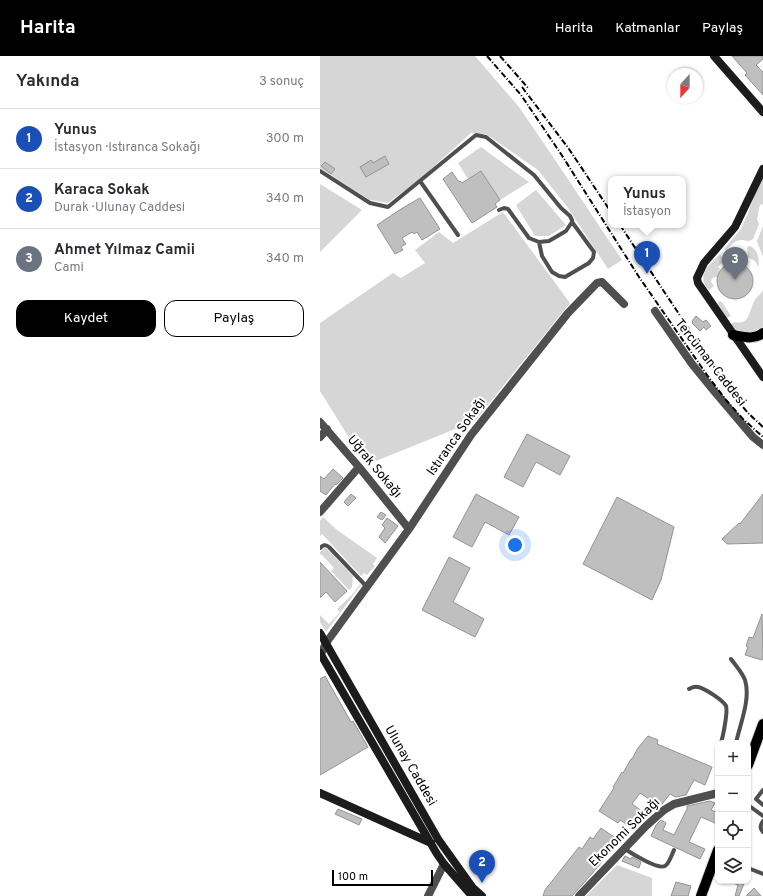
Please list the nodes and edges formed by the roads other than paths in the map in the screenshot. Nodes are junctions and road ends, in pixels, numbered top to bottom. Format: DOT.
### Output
graph roads {
  1 [pos="714,56"];
  2 [pos="763,112"];
  3 [pos="763,169"];
  4 [pos="320,171"];
  5 [pos="420,181"];
  6 [pos="499,210"];
  7 [pos="572,222"];
  8 [pos="458,235"];
  9 [pos="538,242"];
  10 [pos="624,304"];
  11 [pos="655,311"];
  12 [pos="763,333"];
  13 [pos="734,335"];
  14 [pos="763,377"];
  15 [pos="320,422"];
  16 [pos="327,429"];
  17 [pos="320,436"];
  18 [pos="763,445"];
  19 [pos="359,467"];
  20 [pos="320,512"];
  21 [pos="409,529"];
  22 [pos="320,548"];
  23 [pos="367,587"];
  24 [pos="320,633"];
  25 [pos="326,643"];
  26 [pos="320,654"];
  27 [pos="731,659"];
  28 [pos="689,689"];
  29 [pos="763,724"];
  30 [pos="722,740"];
  31 [pos="737,740"];
  32 [pos="763,744"];
  33 [pos="751,757"];
  34 [pos="751,767"];
  35 [pos="763,790"];
  36 [pos="320,793"];
  37 [pos="715,794"];
  38 [pos="763,805"];
  39 [pos="751,807"];
  40 [pos="763,816"];
  41 [pos="763,821"];
  42 [pos="763,832"];
  43 [pos="434,841"];
  44 [pos="625,849"];
  45 [pos="674,850"];
  46 [pos="715,860"];
  47 [pos="444,864"];
  48 [pos="751,869"];
  49 [pos="763,874"];
  50 [pos="703,893"];
  51 [pos="428,896"];
  52 [pos="472,896"];
  53 [pos="482,896"];
  54 [pos="579,896"];
  1 -- 2 [label="street"];
  3 -- 13 [label="street"];
  4 -- 5 [label="lane"];
  5 -- 7 [label="lane"];
  5 -- 8 [label="lane"];
  6 -- 9 [label="lane"];
  7 -- 9 [label="lane"];
  7 -- 9 [label="lane"];
  10 -- 21 [label="street, Istıranca Sokağı"];
  11 -- 18 [label="street, Tercüman Caddesi"];
  12 -- 13 [label="main road"];
  13 -- 14 [label="street"];
  15 -- 16 [label="street, Uğrak Sokağı"];
  16 -- 17 [label="street"];
  16 -- 19 [label="street, Uğrak Sokağı"];
  19 -- 20 [label="street"];
  19 -- 21 [label="street, Uğrak Sokağı"];
  21 -- 23 [label="street, Istıranca Sokağı"];
  22 -- 23 [label="lane"];
  23 -- 25 [label="street, Istıranca Sokağı"];
  24 -- 25 [label="street, Ulunay Caddesi"];
  25 -- 26 [label="street, Ulunay Caddesi"];
  25 -- 43 [label="street, Ulunay Caddesi"];
  26 -- 43 [label="street, Ulunay Caddesi"];
  27 -- 31 [label="lane"];
  28 -- 30 [label="lane"];
  29 -- 33 [label="main road"];
  32 -- 34 [label="main road"];
  35 -- 38 [label="lane"];
  36 -- 43 [label="street"];
  37 -- 44 [label="street, Ekonomi Sokağı"];
  39 -- 40 [label="lane"];
  41 -- 42 [label="lane"];
  43 -- 47 [label="street, Ulunay Caddesi"];
  43 -- 53 [label="street, Ulunay Caddesi"];
  44 -- 45 [label="lane"];
  44 -- 54 [label="street, Ekonomi Sokağı"];
  46 -- 50 [label="main road"];
  47 -- 51 [label="street"];
  47 -- 52 [label="street, Ulunay Caddesi"];
  48 -- 49 [label="lane"];
}
